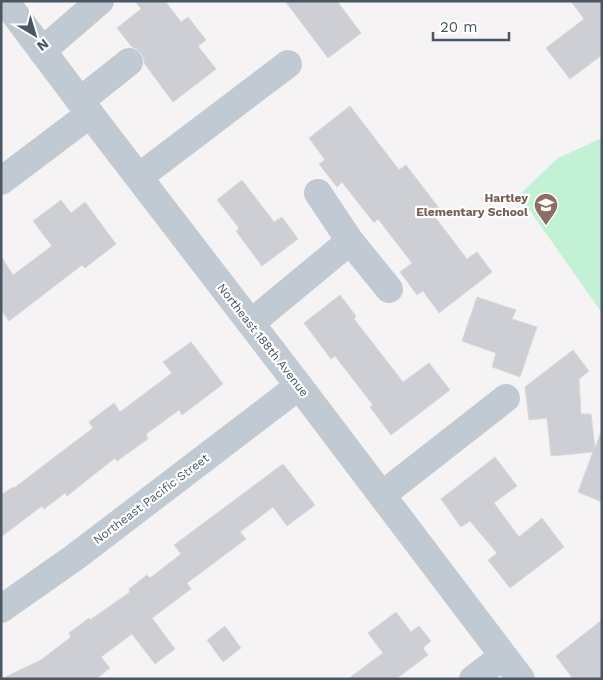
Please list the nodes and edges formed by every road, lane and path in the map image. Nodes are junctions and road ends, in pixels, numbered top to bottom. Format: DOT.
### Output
graph roads {
  1 [pos="5,1"];
  2 [pos="100,1"];
  3 [pos="42,50"];
  4 [pos="129,62"];
  5 [pos="288,64"];
  6 [pos="85,108"];
  7 [pos="139,177"];
  8 [pos="1,180"];
  9 [pos="318,193"];
  10 [pos="350,241"];
  11 [pos="389,289"];
  12 [pos="251,323"];
  13 [pos="299,386"];
  14 [pos="506,398"];
  15 [pos="382,495"];
  16 [pos="1,609"];
  17 [pos="503,656"];
  18 [pos="473,679"];
  19 [pos="521,679"];
  1 -- 3 [label="street, Northeast 188th Avenue"];
  2 -- 3 [label="street"];
  3 -- 6 [label="street, Northeast 188th Avenue"];
  4 -- 6 [label="street"];
  5 -- 7 [label="street"];
  6 -- 7 [label="street, Northeast 188th Avenue"];
  6 -- 8 [label="street"];
  7 -- 12 [label="street, Northeast 188th Avenue"];
  9 -- 10 [label="street"];
  10 -- 11 [label="street"];
  10 -- 12 [label="street"];
  12 -- 13 [label="street, Northeast 188th Avenue"];
  13 -- 15 [label="street, Northeast 188th Avenue"];
  13 -- 16 [label="street, Northeast Pacific Street"];
  14 -- 15 [label="street"];
  15 -- 17 [label="street, Northeast 188th Avenue"];
  17 -- 18 [label="street"];
  17 -- 19 [label="street, Northeast 188th Avenue"];
}
